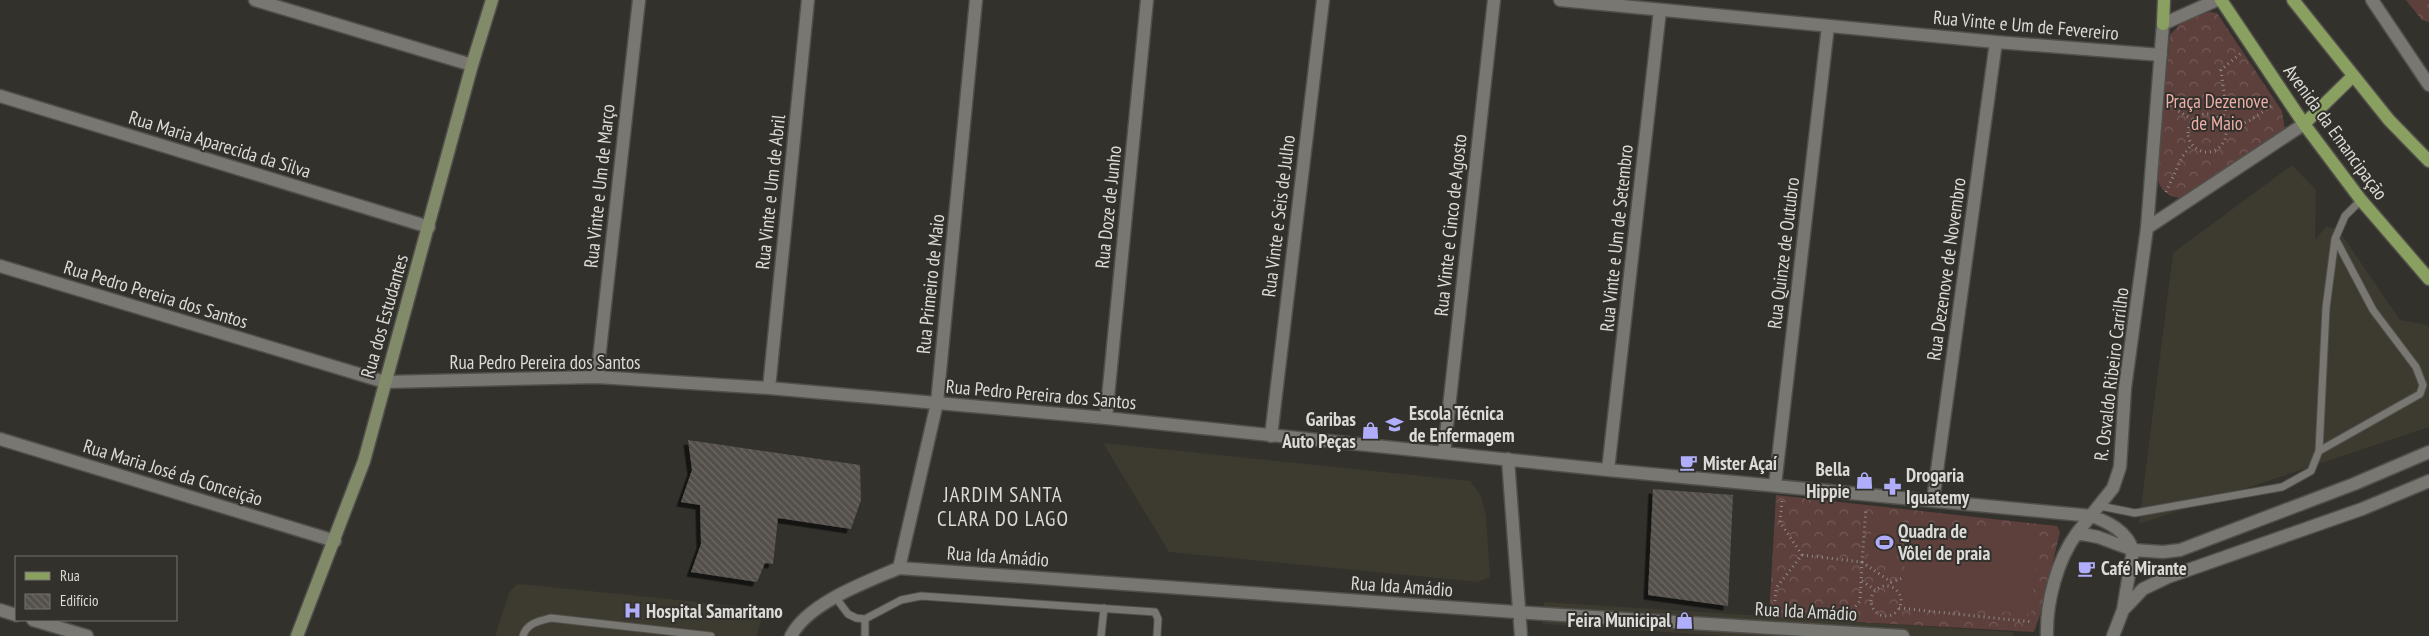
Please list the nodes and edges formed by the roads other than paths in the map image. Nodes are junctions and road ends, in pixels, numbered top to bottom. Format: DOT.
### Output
graph roads {
  1 [pos="255,0"];
  2 [pos="492,0"];
  3 [pos="639,0"];
  4 [pos="808,0"];
  5 [pos="976,0"];
  6 [pos="1147,0"];
  7 [pos="1323,0"];
  8 [pos="1494,0"];
  9 [pos="1560,0"];
  10 [pos="2164,0"];
  11 [pos="2219,0"];
  12 [pos="2293,0"];
  13 [pos="2372,0"];
  14 [pos="1660,10"];
  15 [pos="2164,24"];
  16 [pos="1828,26"];
  17 [pos="1996,42"];
  18 [pos="2161,55"];
  19 [pos="472,65"];
  20 [pos="2353,76"];
  21 [pos="2429,85"];
  22 [pos="0,96"];
  23 [pos="2304,124"];
  24 [pos="2429,161"];
  25 [pos="2361,200"];
  26 [pos="429,227"];
  27 [pos="2147,228"];
  28 [pos="2336,239"];
  29 [pos="0,266"];
  30 [pos="2429,279"];
  31 [pos="597,377"];
  32 [pos="385,382"];
  33 [pos="769,388"];
  34 [pos="937,403"];
  35 [pos="1106,418"];
  36 [pos="1271,436"];
  37 [pos="0,439"];
  38 [pos="2319,451"];
  39 [pos="2429,452"];
  40 [pos="1444,453"];
  41 [pos="1508,459"];
  42 [pos="1608,470"];
  43 [pos="2429,481"];
  44 [pos="1775,485"];
  45 [pos="1933,500"];
  46 [pos="2096,511"];
  47 [pos="2077,533"];
  48 [pos="335,541"];
  49 [pos="2133,550"];
  50 [pos="899,568"];
  51 [pos="836,598"];
  52 [pos="1104,608"];
  53 [pos="0,610"];
  54 [pos="2123,610"];
  55 [pos="1519,613"];
  56 [pos="15,615"];
  57 [pos="865,619"];
  58 [pos="36,621"];
  59 [pos="2047,630"];
  60 [pos="87,636"];
  61 [pos="297,636"];
  62 [pos="523,636"];
  63 [pos="711,636"];
  64 [pos="790,636"];
  65 [pos="865,636"];
  66 [pos="1102,636"];
  67 [pos="1157,636"];
  68 [pos="1521,636"];
  69 [pos="1903,636"];
  70 [pos="2113,636"];
  1 -- 19 [label="street"];
  2 -- 19 [label="street, Rua dos Estudantes"];
  3 -- 31 [label="street, Rua Vinte e Um de Março"];
  4 -- 33 [label="street, Rua Vinte e Um de Abril"];
  5 -- 34 [label="street, Rua Primeiro de Maio"];
  6 -- 35 [label="street, Rua Doze de Junho"];
  7 -- 36 [label="street, Rua Vinte e Seis de Julho"];
  8 -- 40 [label="street, Rua Vinte e Cinco de Agosto"];
  9 -- 14 [label="street, Rua Vinte e Um de Fevereiro"];
  10 -- 15 [label="main road"];
  11 -- 15 [label="street"];
  11 -- 23 [label="main road, Avenida da Emancipação"];
  12 -- 20 [label="main road"];
  13 -- 21 [label="street"];
  14 -- 16 [label="street, Rua Vinte e Um de Fevereiro"];
  14 -- 42 [label="street, Rua Vinte e Um de Setembro"];
  15 -- 18 [label="street, R. Osvaldo Ribeiro Carrilho"];
  16 -- 17 [label="street, Rua Vinte e Um de Fevereiro"];
  16 -- 44 [label="street, Rua Quinze de Outubro"];
  17 -- 18 [label="street, Rua Vinte e Um de Fevereiro"];
  17 -- 45 [label="street, Rua Dezenove de Novembro"];
  18 -- 27 [label="street, R. Osvaldo Ribeiro Carrilho"];
  19 -- 26 [label="street, Rua dos Estudantes"];
  20 -- 23 [label="main road"];
  20 -- 24 [label="main road"];
  22 -- 26 [label="street, Rua Maria Aparecida da Silva"];
  23 -- 25 [label="main road, Avenida da Emancipação"];
  23 -- 27 [label="street"];
  25 -- 28 [label="lane"];
  25 -- 30 [label="main road, Avenida da Emancipação"];
  26 -- 32 [label="street, Rua dos Estudantes"];
  27 -- 46 [label="street, R. Osvaldo Ribeiro Carrilho"];
  28 -- 38 [label="lane"];
  28 -- 38 [label="lane"];
  29 -- 32 [label="street, Rua Pedro Pereira dos Santos"];
  31 -- 32 [label="street, Rua Pedro Pereira dos Santos"];
  31 -- 33 [label="street, Rua Pedro Pereira dos Santos"];
  32 -- 48 [label="street, Rua dos Estudantes"];
  33 -- 34 [label="street, Rua Pedro Pereira dos Santos"];
  34 -- 35 [label="street, Rua Pedro Pereira dos Santos"];
  34 -- 50 [label="street, Rua Primeiro de Maio"];
  35 -- 36 [label="street, Rua Pedro Pereira dos Santos"];
  36 -- 40 [label="street, Rua Pedro Pereira dos Santos"];
  37 -- 48 [label="street, Rua Maria José da Conceição"];
  38 -- 46 [label="lane"];
  39 -- 49 [label="street"];
  40 -- 41 [label="street, Rua Pedro Pereira dos Santos"];
  41 -- 42 [label="street, Rua Pedro Pereira dos Santos"];
  41 -- 55 [label="street"];
  42 -- 44 [label="street, Rua Pedro Pereira dos Santos"];
  43 -- 54 [label="street"];
  44 -- 45 [label="street, Rua Pedro Pereira dos Santos"];
  45 -- 46 [label="street, Rua Pedro Pereira dos Santos"];
  46 -- 47 [label="street, R. Osvaldo Ribeiro Carrilho"];
  46 -- 49 [label="street, Rua Pedro Pereira dos Santos"];
  47 -- 49 [label="street"];
  47 -- 59 [label="street, R. Osvaldo Ribeiro Carrilho"];
  48 -- 61 [label="street, Rua dos Estudantes"];
  49 -- 54 [label="street"];
  50 -- 51 [label="street"];
  50 -- 55 [label="street, Rua Ida Amádio"];
  51 -- 57 [label="lane"];
  51 -- 64 [label="street"];
  52 -- 57 [label="lane"];
  52 -- 66 [label="lane"];
  52 -- 67 [label="lane"];
  53 -- 56 [label="street"];
  54 -- 70 [label="street"];
  55 -- 68 [label="street"];
  55 -- 69 [label="street, Rua Ida Amádio"];
  57 -- 65 [label="lane"];
  58 -- 60 [label="street"];
  62 -- 63 [label="lane"];
}
